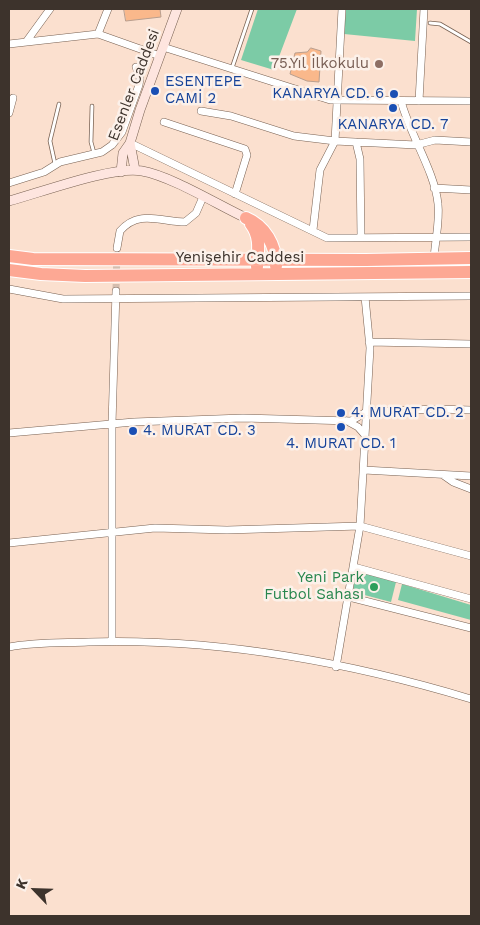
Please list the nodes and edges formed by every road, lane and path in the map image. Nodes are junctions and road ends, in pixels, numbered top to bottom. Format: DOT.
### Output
graph roads {
  1 [pos="50,9"];
  2 [pos="108,9"];
  3 [pos="177,9"];
  4 [pos="252,9"];
  5 [pos="342,9"];
  6 [pos="424,9"];
  7 [pos="430,23"];
  8 [pos="98,34"];
  9 [pos="26,42"];
  10 [pos="471,42"];
  11 [pos="9,44"];
  12 [pos="161,52"];
  13 [pos="136,67"];
  14 [pos="231,70"];
  15 [pos="13,98"];
  16 [pos="338,100"];
  17 [pos="419,100"];
  18 [pos="401,101"];
  19 [pos="471,101"];
  20 [pos="59,104"];
  21 [pos="92,106"];
  22 [pos="201,111"];
  23 [pos="9,113"];
  24 [pos="164,122"];
  25 [pos="335,141"];
  26 [pos="356,142"];
  27 [pos="471,142"];
  28 [pos="130,143"];
  29 [pos="416,145"];
  30 [pos="95,153"];
  31 [pos="55,164"];
  32 [pos="135,170"];
  33 [pos="121,172"];
  34 [pos="9,183"];
  35 [pos="434,188"];
  36 [pos="471,190"];
  37 [pos="235,194"];
  38 [pos="203,197"];
  39 [pos="9,201"];
  40 [pos="246,218"];
  41 [pos="313,230"];
  42 [pos="436,237"];
  43 [pos="361,238"];
  44 [pos="471,238"];
  45 [pos="117,248"];
  46 [pos="9,256"];
  47 [pos="471,258"];
  48 [pos="257,259"];
  49 [pos="276,259"];
  50 [pos="434,259"];
  51 [pos="9,270"];
  52 [pos="471,272"];
  53 [pos="257,273"];
  54 [pos="276,274"];
  55 [pos="9,290"];
  56 [pos="116,294"];
  57 [pos="471,296"];
  58 [pos="365,297"];
  59 [pos="369,342"];
  60 [pos="471,344"];
  61 [pos="471,410"];
  62 [pos="366,412"];
  63 [pos="347,421"];
  64 [pos="112,424"];
  65 [pos="9,433"];
  66 [pos="365,435"];
  67 [pos="364,470"];
  68 [pos="443,475"];
  69 [pos="471,476"];
  70 [pos="471,489"];
  71 [pos="360,526"];
  72 [pos="113,532"];
  73 [pos="9,543"];
  74 [pos="471,556"];
  75 [pos="354,567"];
  76 [pos="349,597"];
  77 [pos="471,599"];
  78 [pos="471,628"];
  79 [pos="112,642"];
  80 [pos="9,647"];
  81 [pos="336,667"];
  82 [pos="471,699"];
  1 -- 9 [label="street"];
  2 -- 8 [label="street"];
  3 -- 12 [label="street, Esenler Caddesi"];
  4 -- 14 [label="lane"];
  5 -- 16 [label="street"];
  6 -- 17 [label="street"];
  7 -- 10 [label="lane"];
  8 -- 9 [label="street"];
  8 -- 12 [label="street"];
  9 -- 11 [label="street"];
  12 -- 14 [label="street"];
  12 -- 28 [label="street, Esenler Caddesi"];
  13 -- 30 [label="street"];
  14 -- 16 [label="street"];
  15 -- 23 [label="street"];
  16 -- 18 [label="street"];
  16 -- 25 [label="street"];
  17 -- 18 [label="street"];
  17 -- 19 [label="street"];
  18 -- 29 [label="street"];
  20 -- 31 [label="lane"];
  21 -- 30 [label="lane"];
  22 -- 25 [label="street"];
  24 -- 37 [label="street"];
  25 -- 26 [label="street"];
  25 -- 41 [label="street"];
  26 -- 29 [label="street"];
  26 -- 43 [label="street"];
  27 -- 29 [label="street"];
  28 -- 32 [label="street"];
  28 -- 33 [label="street, Esenler Caddesi"];
  28 -- 37 [label="street"];
  29 -- 35 [label="street"];
  30 -- 31 [label="street"];
  31 -- 34 [label="street"];
  32 -- 33 [label="street"];
  32 -- 38 [label="street"];
  33 -- 39 [label="street"];
  35 -- 36 [label="street"];
  35 -- 42 [label="street"];
  37 -- 41 [label="street"];
  38 -- 40 [label="street"];
  38 -- 45 [label="street"];
  40 -- 48 [label="highway"];
  40 -- 49 [label="highway"];
  41 -- 43 [label="street"];
  42 -- 43 [label="street"];
  42 -- 44 [label="street"];
  42 -- 50 [label="street"];
  46 -- 48 [label="highway, Yenişehir Caddesi"];
  47 -- 50 [label="highway, Yenişehir Caddesi"];
  48 -- 49 [label="highway, Yenişehir Caddesi"];
  48 -- 53 [label="highway"];
  49 -- 50 [label="highway, Yenişehir Caddesi"];
  49 -- 54 [label="highway"];
  51 -- 53 [label="highway, Yenişehir Caddesi"];
  52 -- 54 [label="highway, Yenişehir Caddesi"];
  53 -- 54 [label="highway, Yenişehir Caddesi"];
  55 -- 56 [label="street"];
  56 -- 58 [label="street"];
  56 -- 64 [label="street"];
  57 -- 58 [label="street"];
  58 -- 59 [label="street"];
  59 -- 60 [label="street"];
  59 -- 62 [label="street"];
  61 -- 62 [label="street"];
  62 -- 63 [label="street"];
  62 -- 66 [label="street"];
  63 -- 64 [label="street"];
  63 -- 66 [label="street"];
  64 -- 65 [label="street"];
  64 -- 72 [label="street"];
  66 -- 67 [label="street"];
  67 -- 68 [label="street"];
  67 -- 71 [label="street"];
  68 -- 69 [label="street"];
  68 -- 70 [label="street"];
  71 -- 72 [label="street"];
  71 -- 74 [label="street"];
  71 -- 75 [label="street"];
  72 -- 73 [label="street"];
  72 -- 79 [label="street"];
  75 -- 76 [label="street"];
  75 -- 77 [label="street"];
  76 -- 78 [label="street"];
  76 -- 81 [label="street"];
  79 -- 80 [label="street"];
  79 -- 81 [label="street"];
  81 -- 82 [label="street"];
}
